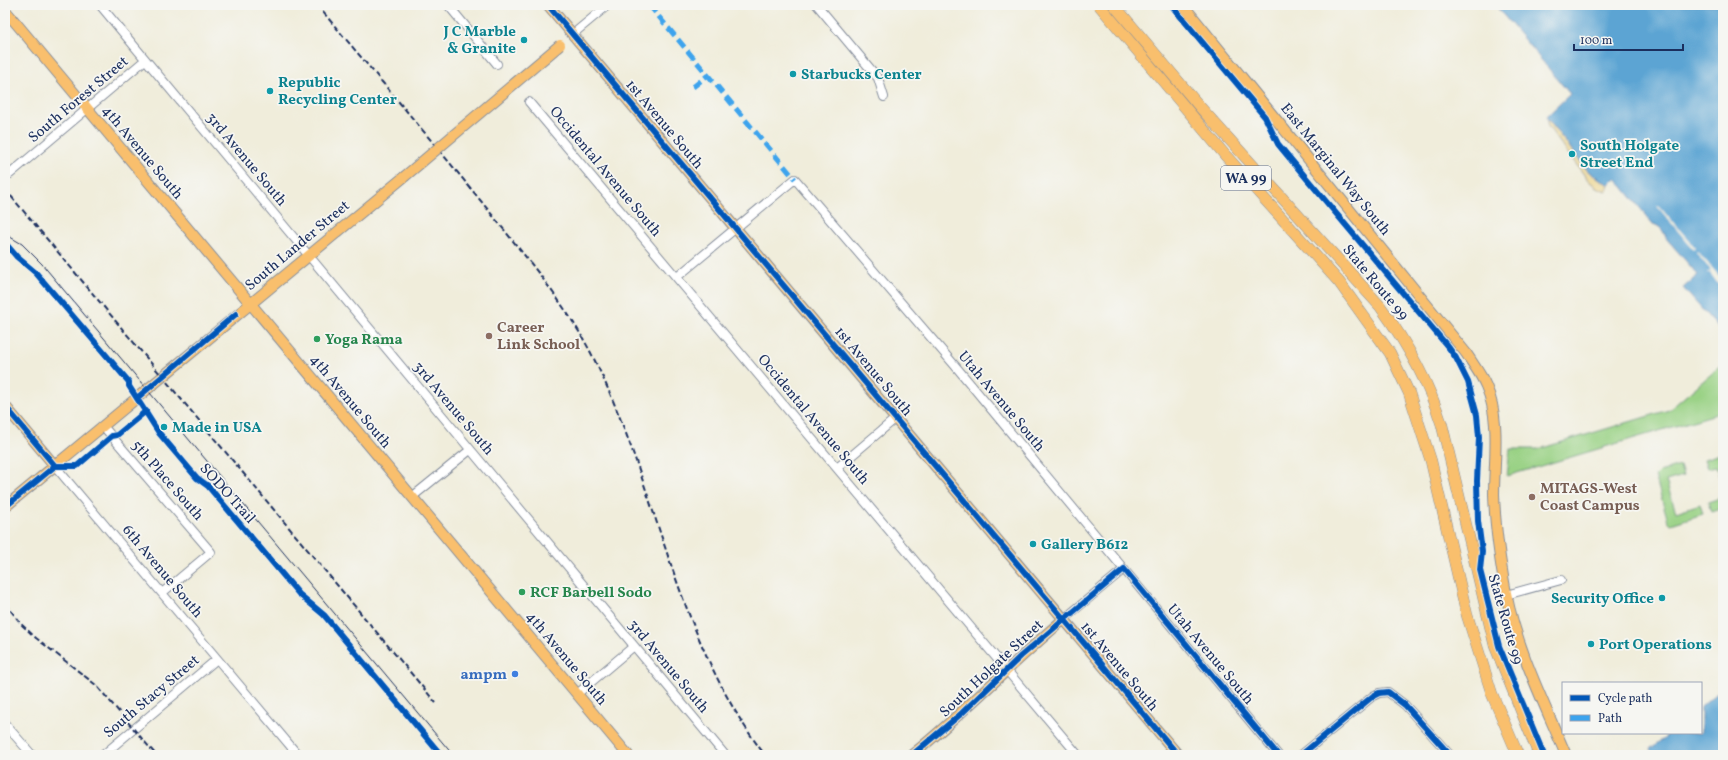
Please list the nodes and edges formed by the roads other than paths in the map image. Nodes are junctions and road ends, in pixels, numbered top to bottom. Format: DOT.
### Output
graph roads {
  1 [pos="100,5"];
  2 [pos="448,5"];
  3 [pos="548,5"];
  4 [pos="608,5"];
  5 [pos="817,5"];
  6 [pos="1099,5"];
  7 [pos="1114,5"];
  8 [pos="1183,5"];
  9 [pos="5,10"];
  10 [pos="573,34"];
  11 [pos="145,60"];
  12 [pos="497,64"];
  13 [pos="884,97"];
  14 [pos="529,102"];
  15 [pos="87,108"];
  16 [pos="10,174"];
  17 [pos="736,228"];
  18 [pos="308,255"];
  19 [pos="677,277"];
  20 [pos="250,303"];
  21 [pos="5,406"];
  22 [pos="896,418"];
  23 [pos="103,426"];
  24 [pos="470,450"];
  25 [pos="54,466"];
  26 [pos="837,468"];
  27 [pos="412,497"];
  28 [pos="5,507"];
  29 [pos="1124,569"];
  30 [pos="1561,580"];
  31 [pos="162,593"];
  32 [pos="1506,595"];
  33 [pos="1064,619"];
  34 [pos="634,646"];
  35 [pos="218,659"];
  36 [pos="1006,669"];
  37 [pos="577,694"];
  38 [pos="5,724"];
  39 [pos="32,755"];
  40 [pos="103,755"];
  41 [pos="298,755"];
  42 [pos="628,755"];
  43 [pos="725,755"];
  44 [pos="912,755"];
  45 [pos="1078,755"];
  46 [pos="1178,755"];
  47 [pos="1278,755"];
  48 [pos="1301,755"];
  49 [pos="1450,755"];
  50 [pos="1518,755"];
  51 [pos="1539,755"];
  52 [pos="1566,755"];
  1 -- 11 [label="street, 3rd Avenue South"];
  2 -- 12 [label="street"];
  3 -- 10 [label="main road, 1st Avenue South"];
  4 -- 10 [label="street, South Lander Street"];
  5 -- 13 [label="street"];
  6 -- 50 [label="highway, State Route 99 / WA 99"];
  7 -- 51 [label="highway, State Route 99 / WA 99"];
  8 -- 32 [label="main road, East Marginal Way South"];
  9 -- 15 [label="main road, 4th Avenue South"];
  10 -- 17 [label="main road, 1st Avenue South"];
  10 -- 18 [label="main road, South Lander Street, bridge"];
  11 -- 15 [label="street, South Forest Street"];
  11 -- 18 [label="street, 3rd Avenue South"];
  14 -- 19 [label="street, Occidental Avenue South"];
  15 -- 16 [label="street, South Forest Street"];
  15 -- 20 [label="main road, 4th Avenue South"];
  17 -- 19 [label="street"];
  17 -- 22 [label="main road, 1st Avenue South"];
  17 -- 29 [label="street, Utah Avenue South"];
  18 -- 20 [label="main road, South Lander Street"];
  18 -- 24 [label="street, 3rd Avenue South"];
  19 -- 26 [label="street, Occidental Avenue South"];
  20 -- 23 [label="main road, South Lander Street"];
  20 -- 27 [label="main road, 4th Avenue South"];
  21 -- 25 [label="main road, 6th Avenue South"];
  22 -- 26 [label="street"];
  22 -- 33 [label="main road, 1st Avenue South"];
  23 -- 25 [label="main road, South Lander Street"];
  23 -- 31 [label="street, 5th Place South"];
  24 -- 27 [label="street"];
  24 -- 34 [label="street, 3rd Avenue South"];
  25 -- 28 [label="main road, South Lander Street"];
  25 -- 31 [label="street, 6th Avenue South"];
  26 -- 36 [label="street, Occidental Avenue South"];
  27 -- 37 [label="main road, 4th Avenue South"];
  29 -- 33 [label="street, South Holgate Street"];
  29 -- 47 [label="street, Utah Avenue South"];
  30 -- 32 [label="street"];
  31 -- 35 [label="street, 6th Avenue South"];
  32 -- 52 [label="main road, East Marginal Way South"];
  33 -- 36 [label="main road, South Holgate Street"];
  33 -- 46 [label="main road, 1st Avenue South"];
  34 -- 37 [label="street"];
  34 -- 43 [label="street, 3rd Avenue South"];
  35 -- 40 [label="street, South Stacy Street"];
  35 -- 41 [label="street, 6th Avenue South"];
  36 -- 44 [label="main road, South Holgate Street"];
  36 -- 45 [label="street, Occidental Avenue South"];
  37 -- 42 [label="main road, 4th Avenue South"];
  38 -- 39 [label="street"];
  48 -- 49 [label="street"];
}
